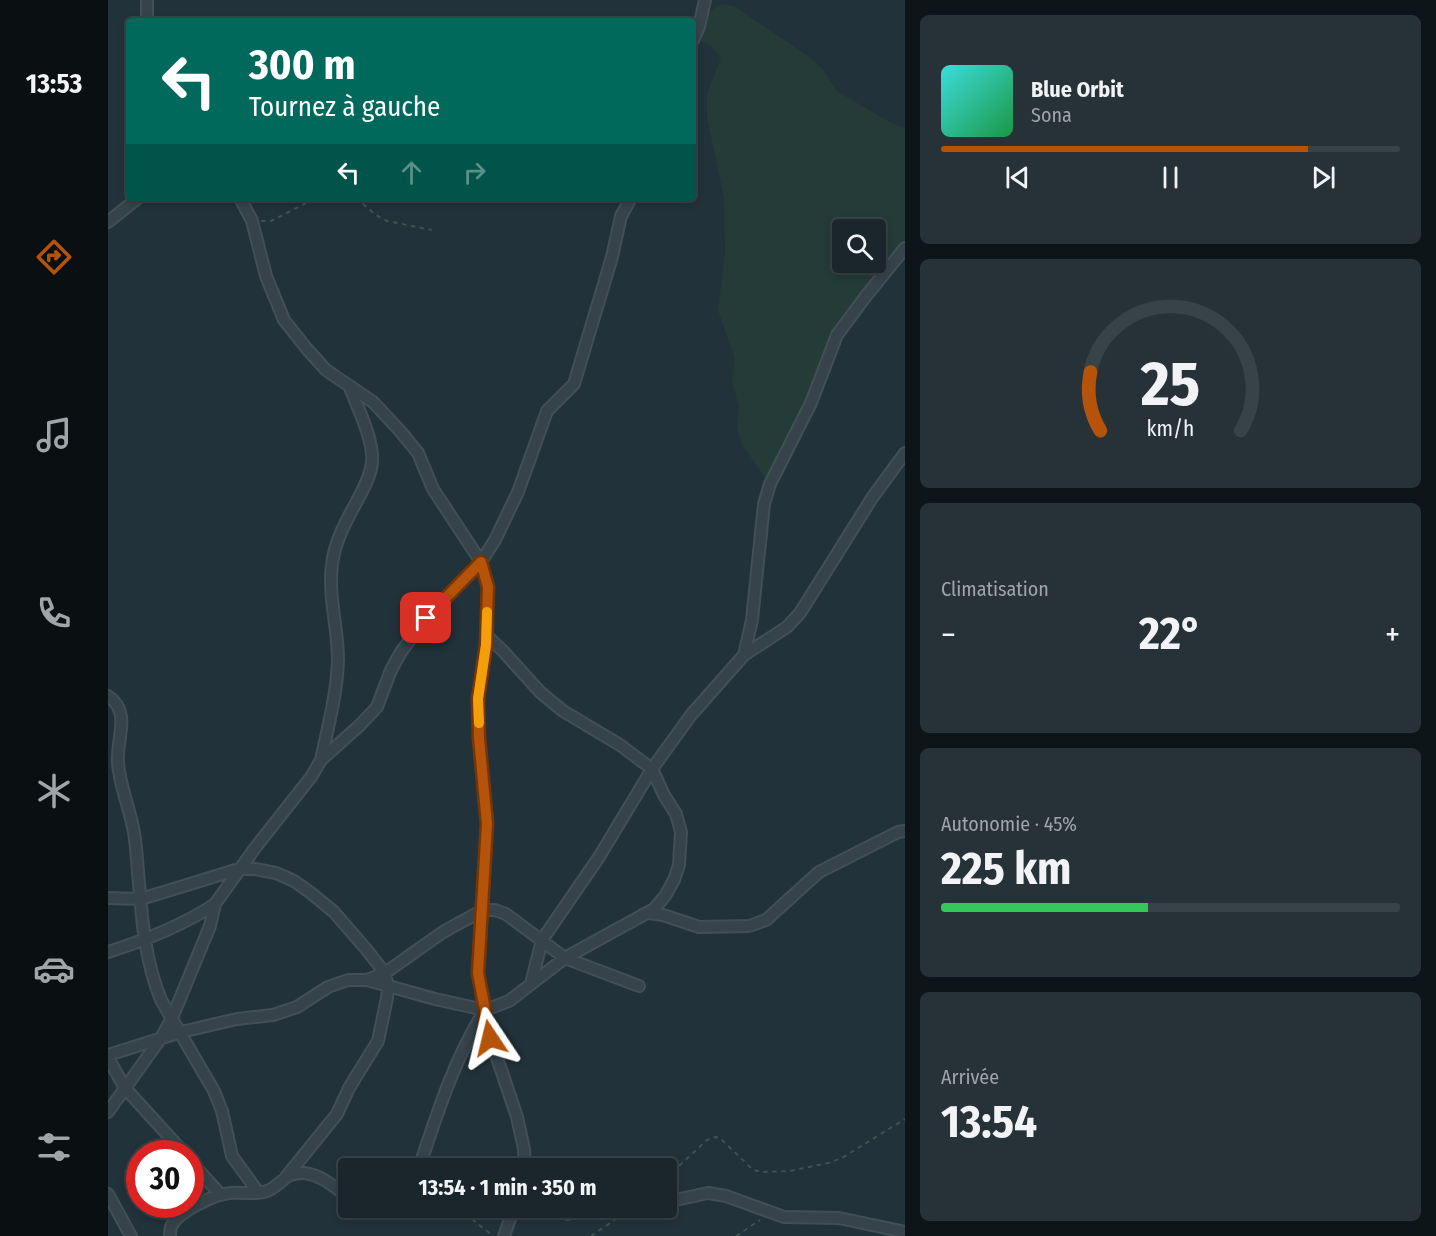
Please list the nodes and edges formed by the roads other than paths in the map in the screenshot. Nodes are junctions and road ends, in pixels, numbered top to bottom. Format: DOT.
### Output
graph roads {
  1 [pos="147,0"];
  2 [pos="705,0"];
  3 [pos="147,18"];
  4 [pos="696,34"];
  5 [pos="134,201"];
  6 [pos="242,201"];
  7 [pos="629,201"];
  8 [pos="108,222"];
  9 [pos="905,248"];
  10 [pos="350,388"];
  11 [pos="905,453"];
  12 [pos="481,562"];
  13 [pos="487,636"];
  14 [pos="744,655"];
  15 [pos="108,696"];
  16 [pos="321,760"];
  17 [pos="652,769"];
  18 [pos="905,831"];
  19 [pos="239,869"];
  20 [pos="108,898"];
  21 [pos="141,899"];
  22 [pos="215,904"];
  23 [pos="483,910"];
  24 [pos="648,913"];
  25 [pos="145,940"];
  26 [pos="542,940"];
  27 [pos="108,952"];
  28 [pos="565,958"];
  29 [pos="385,973"];
  30 [pos="367,980"];
  31 [pos="531,984"];
  32 [pos="388,986"];
  33 [pos="639,986"];
  34 [pos="485,1010"];
  35 [pos="172,1018"];
  36 [pos="181,1032"];
  37 [pos="161,1038"];
  38 [pos="108,1056"];
  39 [pos="125,1088"];
  40 [pos="108,1112"];
  41 [pos="172,1140"];
  42 [pos="422,1158"];
  43 [pos="524,1158"];
  44 [pos="204,1176"];
  45 [pos="286,1177"];
  46 [pos="338,1190"];
  47 [pos="258,1192"];
  48 [pos="108,1194"];
  49 [pos="221,1195"];
  50 [pos="677,1200"];
  51 [pos="510,1218"];
  52 [pos="905,1232"];
  53 [pos="131,1236"];
  54 [pos="170,1236"];
  55 [pos="504,1236"];
  1 -- 3 [label="street"];
  2 -- 4 [label="street"];
  5 -- 8 [label="street"];
  6 -- 10 [label="street"];
  7 -- 12 [label="street"];
  9 -- 14 [label="street"];
  10 -- 12 [label="street"];
  10 -- 16 [label="street"];
  11 -- 14 [label="street"];
  12 -- 13 [label="street"];
  12 -- 16 [label="street"];
  13 -- 17 [label="street"];
  13 -- 23 [label="street"];
  14 -- 17 [label="street"];
  15 -- 21 [label="street"];
  16 -- 19 [label="street"];
  17 -- 24 [label="street"];
  17 -- 26 [label="street"];
  18 -- 24 [label="street"];
  19 -- 21 [label="street"];
  19 -- 22 [label="street"];
  19 -- 29 [label="street"];
  20 -- 21 [label="street"];
  21 -- 25 [label="street"];
  22 -- 25 [label="street"];
  22 -- 35 [label="street"];
  23 -- 26 [label="street"];
  23 -- 29 [label="street"];
  23 -- 34 [label="street"];
  24 -- 28 [label="street"];
  25 -- 27 [label="street"];
  25 -- 35 [label="street"];
  26 -- 28 [label="street"];
  26 -- 31 [label="street"];
  28 -- 31 [label="street"];
  28 -- 33 [label="street"];
  29 -- 30 [label="street"];
  29 -- 32 [label="street"];
  30 -- 32 [label="street"];
  30 -- 36 [label="street"];
  31 -- 34 [label="street"];
  32 -- 34 [label="street"];
  32 -- 45 [label="street"];
  34 -- 42 [label="street"];
  34 -- 43 [label="street"];
  35 -- 36 [label="street"];
  35 -- 37 [label="street"];
  36 -- 37 [label="street"];
  36 -- 47 [label="street"];
  37 -- 38 [label="street"];
  37 -- 39 [label="street"];
  38 -- 39 [label="street"];
  39 -- 40 [label="street"];
  39 -- 41 [label="street"];
  44 -- 49 [label="street"];
  45 -- 46 [label="street"];
  45 -- 47 [label="street"];
  47 -- 49 [label="street"];
  48 -- 53 [label="street"];
  49 -- 54 [label="street"];
  50 -- 52 [label="street"];
  51 -- 55 [label="street"];
}
